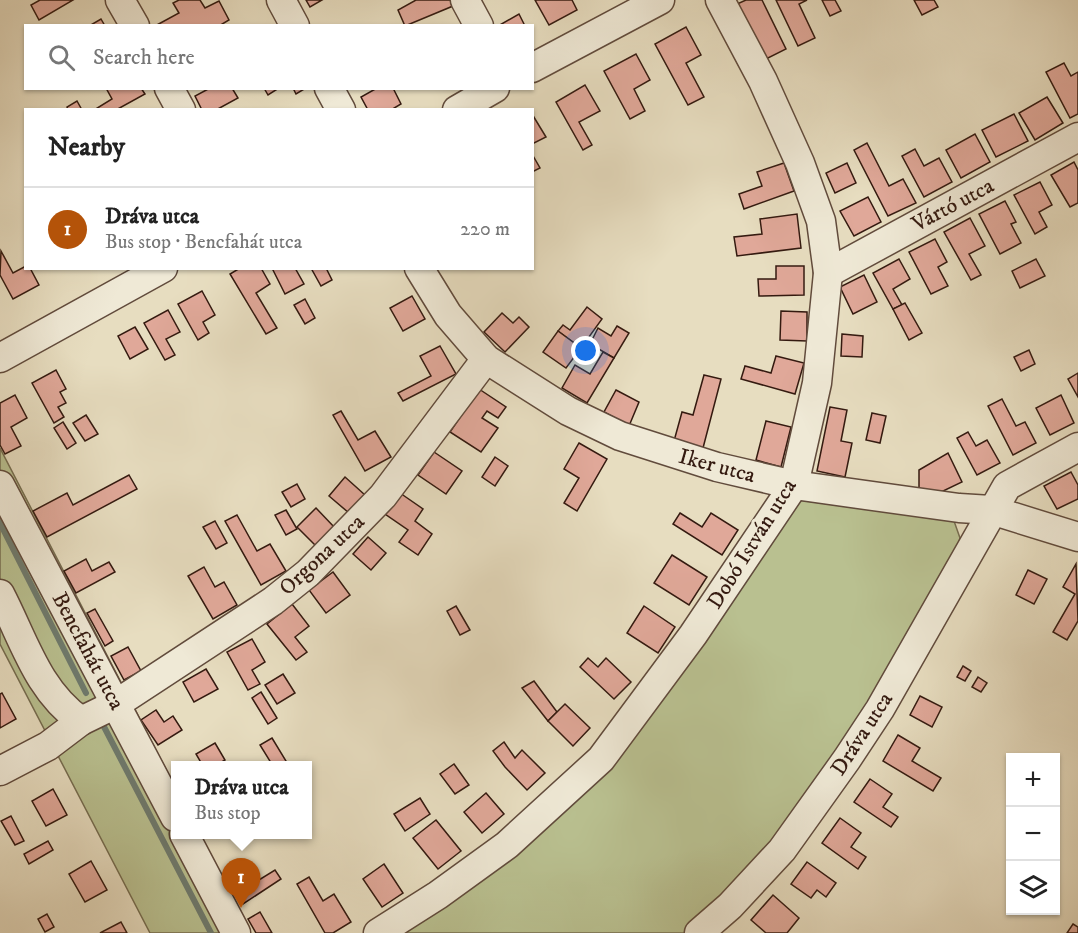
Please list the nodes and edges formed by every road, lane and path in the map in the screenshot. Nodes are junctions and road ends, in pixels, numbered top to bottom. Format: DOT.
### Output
graph roads {
  1 [pos="120,0"];
  2 [pos="281,0"];
  3 [pos="465,0"];
  4 [pos="660,0"];
  5 [pos="720,0"];
  6 [pos="134,24"];
  7 [pos="294,24"];
  8 [pos="478,24"];
  9 [pos="534,67"];
  10 [pos="171,90"];
  11 [pos="330,90"];
  12 [pos="492,90"];
  13 [pos="180,108"];
  14 [pos="340,108"];
  15 [pos="460,108"];
  16 [pos="1078,137"];
  17 [pos="159,270"];
  18 [pos="420,270"];
  19 [pos="828,273"];
  20 [pos="0,358"];
  21 [pos="486,359"];
  22 [pos="1078,447"];
  23 [pos="0,485"];
  24 [pos="794,485"];
  25 [pos="991,510"];
  26 [pos="1078,537"];
  27 [pos="0,594"];
  28 [pos="116,704"];
  29 [pos="81,721"];
  30 [pos="0,771"];
  31 [pos="171,810"];
  32 [pos="187,839"];
  33 [pos="236,933"];
  34 [pos="378,933"];
  35 [pos="699,933"];
  1 -- 6 [label="street"];
  2 -- 7 [label="street"];
  3 -- 8 [label="street"];
  4 -- 9 [label="street"];
  5 -- 19 [label="street, Dobó István utca"];
  10 -- 13 [label="street"];
  11 -- 14 [label="street"];
  12 -- 15 [label="street"];
  16 -- 19 [label="street, Vártó utca"];
  17 -- 20 [label="street"];
  18 -- 21 [label="street, Iker utca"];
  19 -- 24 [label="street, Dobó István utca"];
  21 -- 24 [label="street, Iker utca"];
  21 -- 28 [label="street, Orgona utca"];
  22 -- 25 [label="street, Dráva utca"];
  23 -- 28 [label="street, Bencfahát utca"];
  24 -- 25 [label="street, Iker utca"];
  24 -- 34 [label="street, Dobó István utca"];
  25 -- 26 [label="street, Iker utca"];
  25 -- 35 [label="street, Dráva utca"];
  27 -- 29 [label="street"];
  28 -- 29 [label="street, Orgona utca"];
  28 -- 31 [label="street, Bencfahát utca"];
  29 -- 30 [label="street, Orgona utca"];
  32 -- 33 [label="street"];
}
